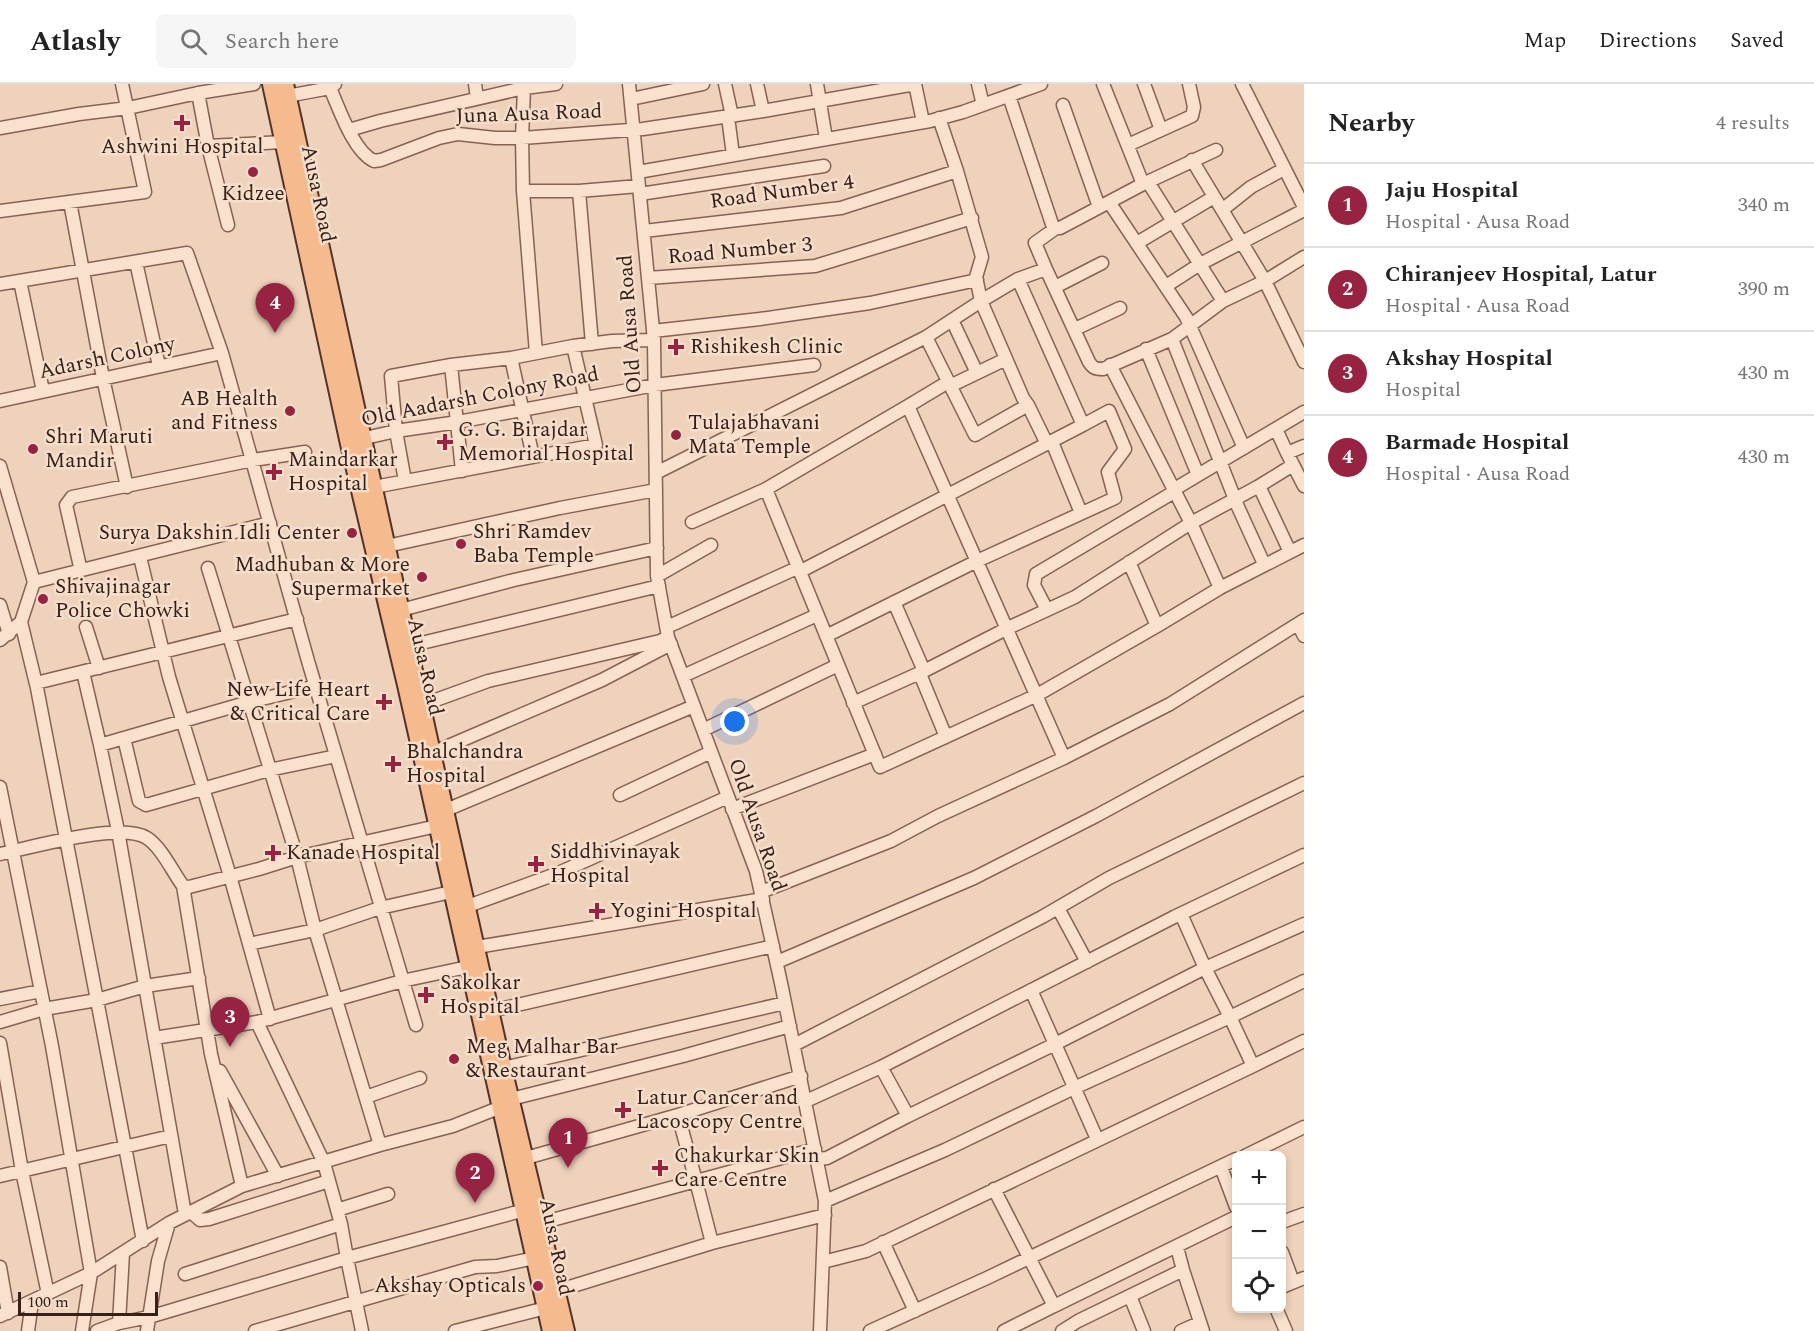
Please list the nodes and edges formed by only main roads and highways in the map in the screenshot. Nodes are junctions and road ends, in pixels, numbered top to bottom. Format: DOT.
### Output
graph roads {
  1 [pos="279,91"];
  2 [pos="356,440"];
  3 [pos="475,965"];
  4 [pos="506,1103"];
  5 [pos="549,1298"];
  6 [pos="551,1331"];
  7 [pos="566,1331"];
  1 -- 2 [label="main road"];
  1 -- 2 [label="main road, Ausa Road"];
  2 -- 3 [label="main road, Ausa Road"];
  2 -- 3 [label="main road"];
  3 -- 4 [label="main road, Ausa Road"];
  3 -- 4 [label="main road"];
  4 -- 5 [label="main road, Ausa Road"];
  4 -- 5 [label="main road"];
  5 -- 6 [label="main road, Ausa Road"];
  5 -- 7 [label="main road"];
}
